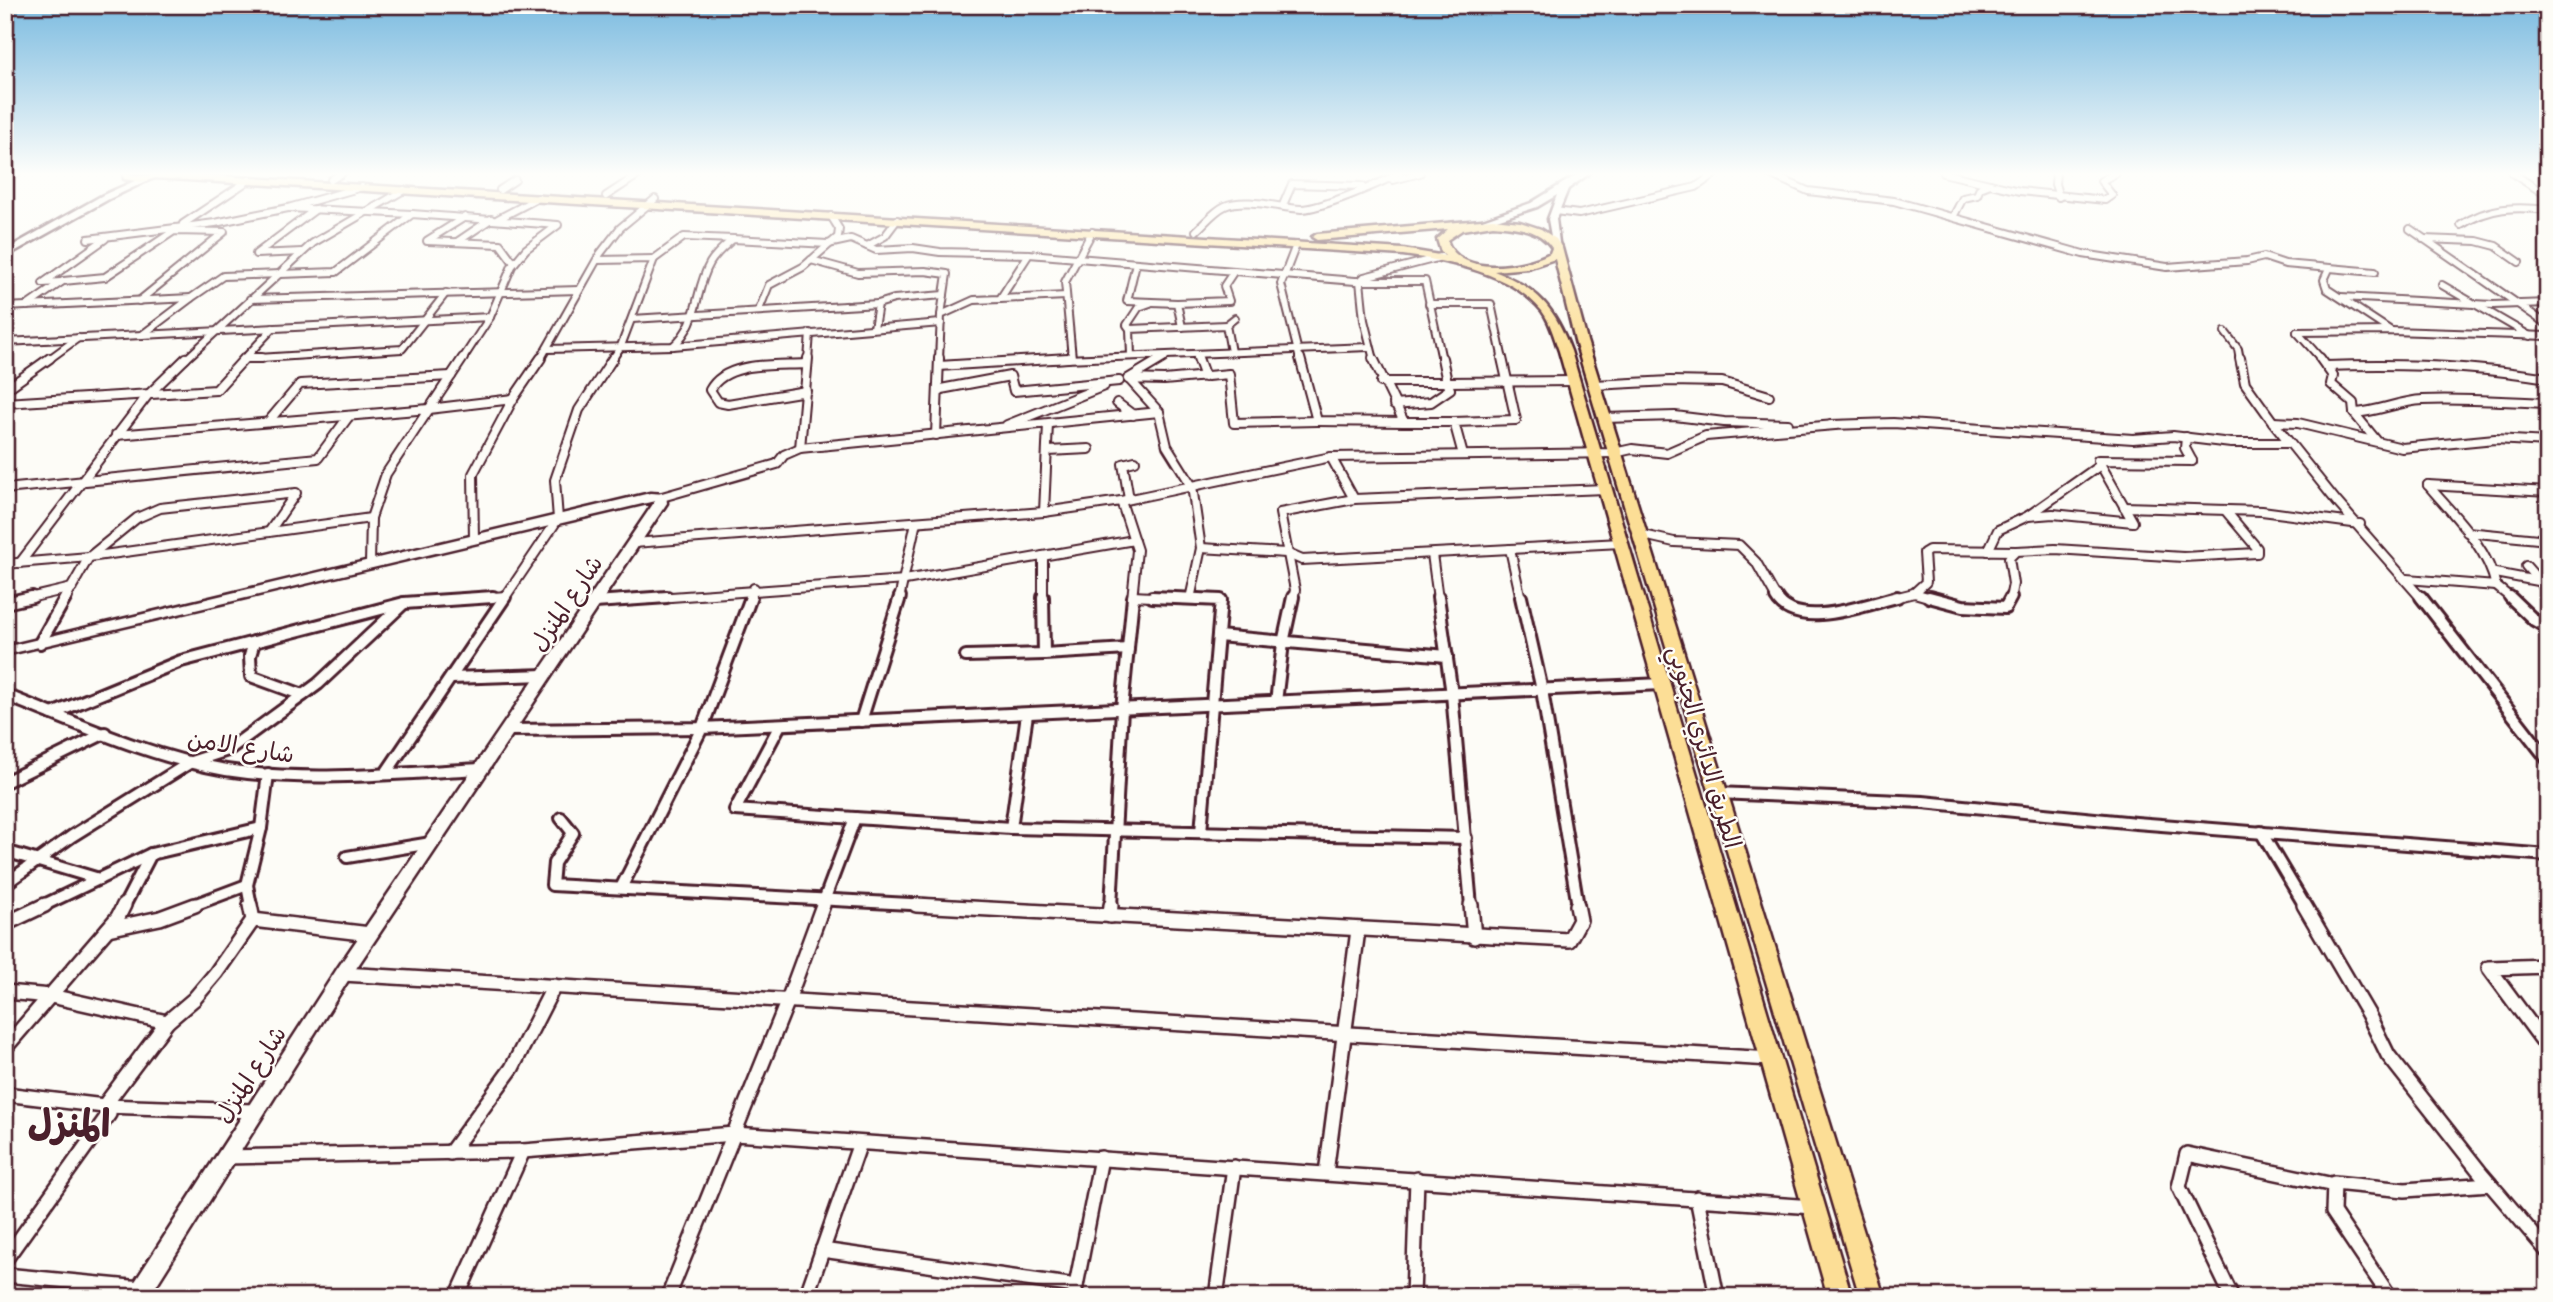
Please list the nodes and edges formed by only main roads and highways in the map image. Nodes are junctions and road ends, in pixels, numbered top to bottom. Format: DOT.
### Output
graph roads {
  1 [pos="1120,234"];
  2 [pos="1259,234"];
  3 [pos="1365,234"];
  4 [pos="1450,234"];
  5 [pos="1541,234"];
  6 [pos="1558,248"];
  7 [pos="1460,261"];
  8 [pos="1840,1297"];
  9 [pos="1872,1297"];
  1 -- 7 [label="main road"];
  2 -- 3 [label="main road"];
  4 -- 7 [label="main road"];
  5 -- 6 [label="main road"];
  6 -- 7 [label="main road"];
  6 -- 9 [label="main road, الطريق الدائري الجنوبي"];
  7 -- 8 [label="main road, الطريق الدائري الجنوبي"];
}
